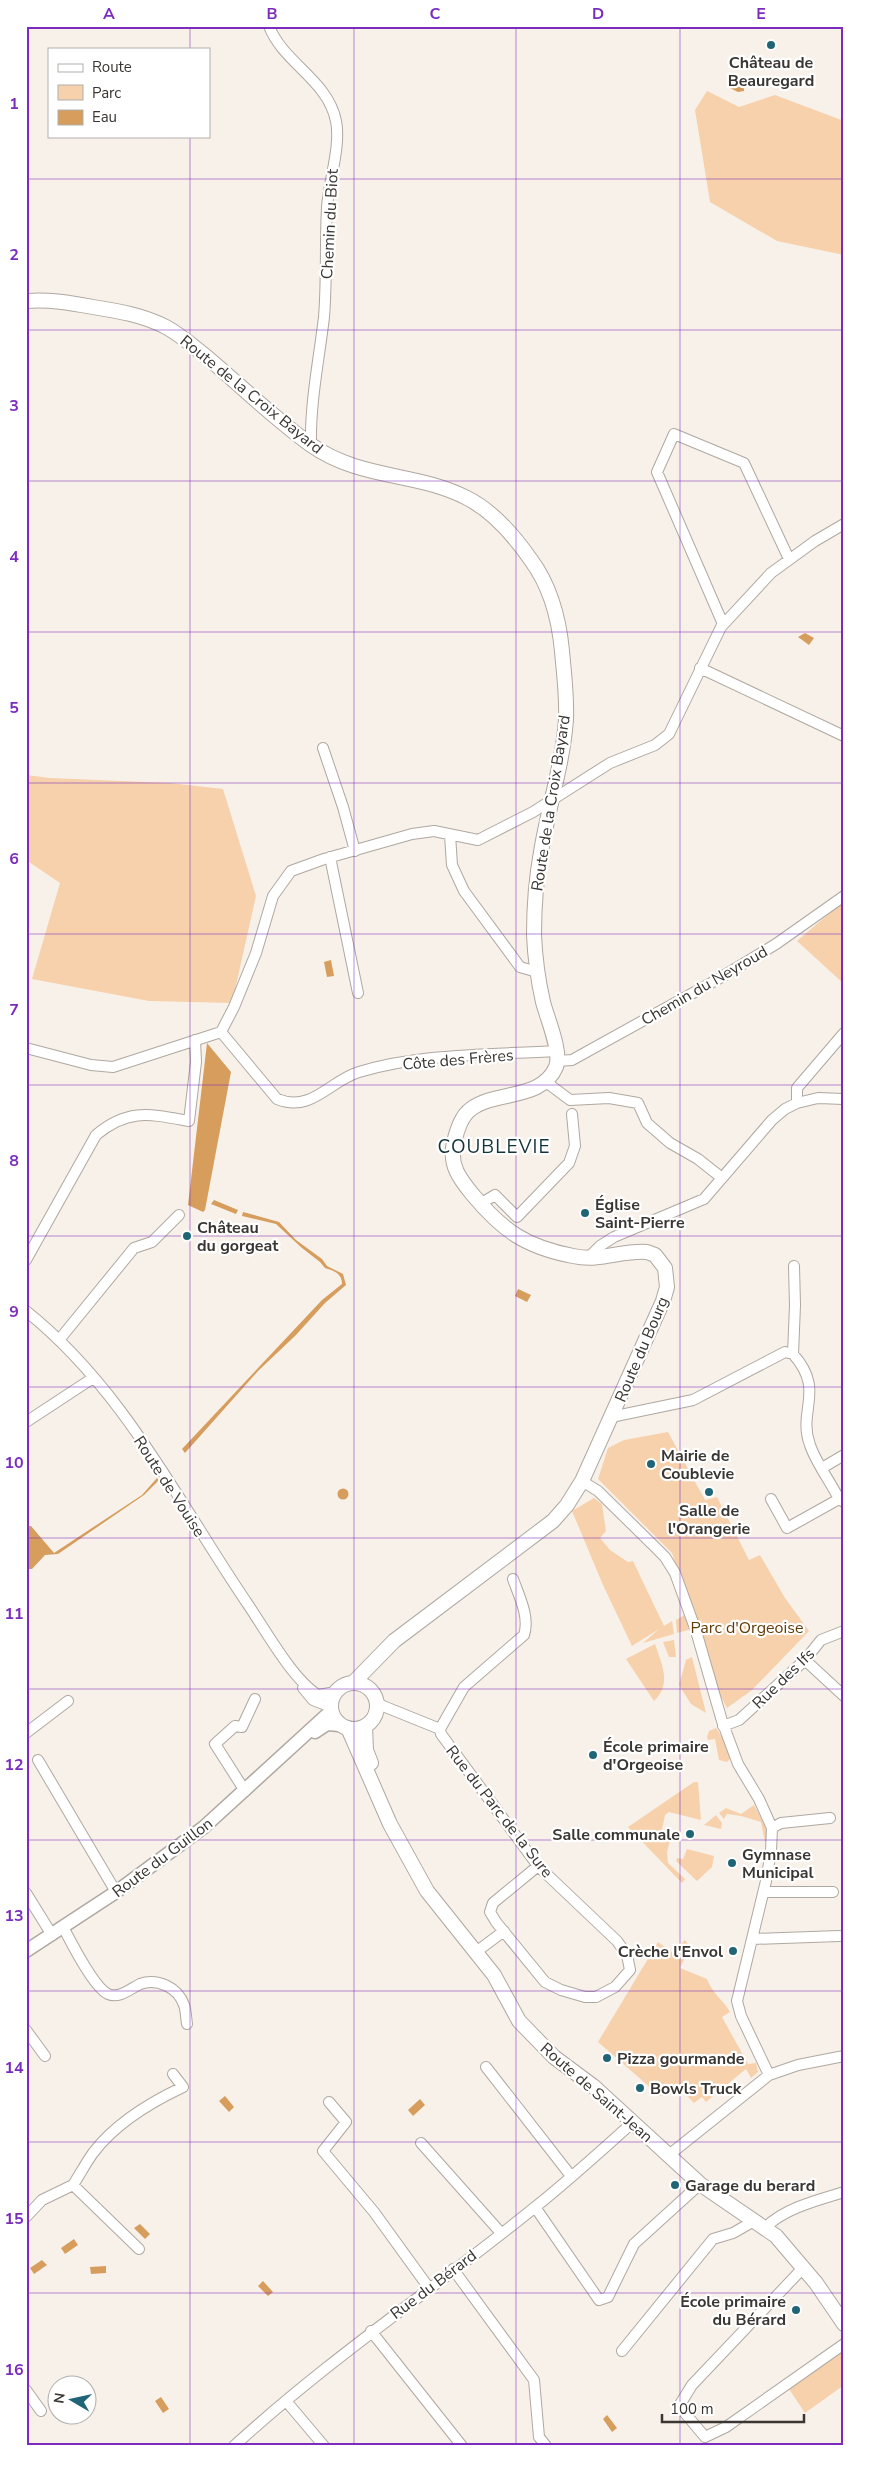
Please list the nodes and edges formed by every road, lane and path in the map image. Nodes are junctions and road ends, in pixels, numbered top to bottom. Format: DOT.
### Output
graph roads {
  1 [pos="269,26"];
  2 [pos="26,301"];
  3 [pos="311,445"];
  4 [pos="844,524"];
  5 [pos="789,559"];
  6 [pos="723,624"];
  7 [pos="700,668"];
  8 [pos="844,736"];
  9 [pos="323,748"];
  10 [pos="552,800"];
  11 [pos="450,835"];
  12 [pos="354,851"];
  13 [pos="330,857"];
  14 [pos="844,896"];
  15 [pos="537,972"];
  16 [pos="358,992"];
  17 [pos="221,1032"];
  18 [pos="844,1033"];
  19 [pos="195,1040"];
  20 [pos="26,1048"];
  21 [pos="557,1059"];
  22 [pos="546,1082"];
  23 [pos="844,1099"];
  24 [pos="796,1103"];
  25 [pos="572,1114"];
  26 [pos="722,1178"];
  27 [pos="480,1204"];
  28 [pos="179,1215"];
  29 [pos="588,1258"];
  30 [pos="26,1260"];
  31 [pos="794,1266"];
  32 [pos="26,1311"];
  33 [pos="59,1340"];
  34 [pos="793,1354"];
  35 [pos="93,1378"];
  36 [pos="611,1417"];
  37 [pos="26,1422"];
  38 [pos="844,1455"];
  39 [pos="822,1468"];
  40 [pos="582,1481"];
  41 [pos="771,1499"];
  42 [pos="842,1500"];
  43 [pos="513,1579"];
  44 [pos="435,1611"];
  45 [pos="844,1631"];
  46 [pos="805,1660"];
  47 [pos="297,1676"];
  48 [pos="353,1682"];
  49 [pos="372,1690"];
  50 [pos="336,1692"];
  51 [pos="844,1696"];
  52 [pos="255,1699"];
  53 [pos="68,1701"];
  54 [pos="378,1704"];
  55 [pos="331,1709"];
  56 [pos="724,1726"];
  57 [pos="344,1727"];
  58 [pos="365,1727"];
  59 [pos="440,1729"];
  60 [pos="26,1733"];
  61 [pos="288,1751"];
  62 [pos="38,1760"];
  63 [pos="245,1791"];
  64 [pos="830,1818"];
  65 [pos="390,1824"];
  66 [pos="772,1828"];
  67 [pos="538,1866"];
  68 [pos="116,1892"];
  69 [pos="764,1892"];
  70 [pos="833,1892"];
  71 [pos="26,1893"];
  72 [pos="63,1927"];
  73 [pos="504,1930"];
  74 [pos="52,1935"];
  75 [pos="840,1936"];
  76 [pos="752,1939"];
  77 [pos="26,1951"];
  78 [pos="476,1952"];
  79 [pos="187,2024"];
  80 [pos="26,2030"];
  81 [pos="45,2056"];
  82 [pos="844,2056"];
  83 [pos="486,2067"];
  84 [pos="173,2074"];
  85 [pos="770,2075"];
  86 [pos="329,2102"];
  87 [pos="632,2123"];
  88 [pos="420,2143"];
  89 [pos="669,2155"];
  90 [pos="571,2176"];
  91 [pos="700,2184"];
  92 [pos="73,2185"];
  93 [pos="844,2192"];
  94 [pos="535,2208"];
  95 [pos="26,2217"];
  96 [pos="760,2224"];
  97 [pos="500,2233"];
  98 [pos="139,2249"];
  99 [pos="803,2268"];
  100 [pos="452,2269"];
  101 [pos="429,2288"];
  102 [pos="844,2324"];
  103 [pos="371,2331"];
  104 [pos="844,2344"];
  105 [pos="622,2351"];
  106 [pos="26,2390"];
  107 [pos="286,2401"];
  108 [pos="41,2411"];
  109 [pos="234,2446"];
  110 [pos="324,2446"];
  111 [pos="462,2446"];
  112 [pos="546,2446"];
  1 -- 3 [label="street, Chemin du Biot"];
  2 -- 3 [label="main road, Route de la Croix Bayard"];
  3 -- 10 [label="main road, Route de la Croix Bayard"];
  4 -- 5 [label="street"];
  5 -- 6 [label="street"];
  5 -- 6 [label="street"];
  6 -- 7 [label="street"];
  7 -- 8 [label="street"];
  7 -- 10 [label="street"];
  9 -- 12 [label="street"];
  10 -- 11 [label="street"];
  10 -- 15 [label="main road, Route de la Croix Bayard"];
  11 -- 12 [label="street"];
  11 -- 15 [label="street"];
  12 -- 13 [label="street"];
  13 -- 16 [label="street"];
  13 -- 17 [label="street"];
  14 -- 21 [label="street, Chemin du Neyroud"];
  15 -- 21 [label="main road, Route de la Croix Bayard"];
  17 -- 19 [label="street"];
  17 -- 21 [label="street, Côte des Frères"];
  18 -- 24 [label="street"];
  19 -- 20 [label="street"];
  19 -- 30 [label="street"];
  21 -- 22 [label="main road"];
  22 -- 26 [label="street"];
  22 -- 27 [label="main road, Route du Bourg"];
  23 -- 24 [label="street"];
  24 -- 26 [label="street"];
  25 -- 27 [label="street"];
  26 -- 29 [label="street"];
  27 -- 29 [label="main road, Route du Bourg"];
  28 -- 33 [label="street"];
  29 -- 36 [label="main road, Route du Bourg"];
  31 -- 34 [label="street"];
  32 -- 33 [label="street, Route de Vouise"];
  33 -- 35 [label="street, Route de Vouise"];
  34 -- 36 [label="street"];
  34 -- 39 [label="street"];
  35 -- 37 [label="street"];
  35 -- 47 [label="street, Route de Vouise"];
  36 -- 40 [label="main road, Route du Bourg"];
  38 -- 39 [label="street"];
  39 -- 42 [label="street"];
  40 -- 44 [label="main road, Route du Bourg"];
  40 -- 56 [label="street"];
  41 -- 42 [label="street"];
  43 -- 59 [label="street, Rue du Parc de la Sure"];
  44 -- 48 [label="main road, Route du Bourg"];
  44 -- 49 [label="main road, Route du Bourg"];
  45 -- 46 [label="street, Rue des Ifs"];
  46 -- 51 [label="street"];
  46 -- 56 [label="street, Rue des Ifs"];
  47 -- 50 [label="street, Route de Vouise"];
  47 -- 55 [label="street, Route de Vouise"];
  48 -- 49 [label="main road"];
  48 -- 50 [label="main road"];
  49 -- 54 [label="main road"];
  50 -- 55 [label="main road"];
  52 -- 63 [label="street"];
  53 -- 60 [label="street"];
  54 -- 58 [label="main road"];
  54 -- 59 [label="street"];
  55 -- 57 [label="main road"];
  55 -- 61 [label="street, Route du Guillon"];
  56 -- 66 [label="street"];
  57 -- 58 [label="main road"];
  57 -- 61 [label="street, Route du Guillon"];
  57 -- 65 [label="main road, Route de Saint-Jean"];
  58 -- 65 [label="main road, Route de Saint-Jean"];
  59 -- 67 [label="street, Rue du Parc de la Sure"];
  61 -- 63 [label="street, Route du Guillon"];
  62 -- 68 [label="street"];
  63 -- 68 [label="street, Route du Guillon"];
  64 -- 66 [label="street"];
  65 -- 78 [label="main road, Route de Saint-Jean"];
  66 -- 69 [label="street"];
  67 -- 73 [label="street"];
  67 -- 73 [label="street, Rue du Parc de la Sure"];
  68 -- 72 [label="street, Route du Guillon"];
  69 -- 70 [label="street"];
  69 -- 76 [label="street"];
  71 -- 74 [label="street"];
  72 -- 74 [label="street, Route du Guillon"];
  72 -- 79 [label="street"];
  73 -- 78 [label="street"];
  74 -- 77 [label="street, Route du Guillon"];
  75 -- 76 [label="street"];
  76 -- 85 [label="street"];
  78 -- 87 [label="main road, Route de Saint-Jean"];
  80 -- 81 [label="street"];
  82 -- 85 [label="street"];
  83 -- 90 [label="street"];
  84 -- 92 [label="street"];
  85 -- 89 [label="street"];
  86 -- 101 [label="street"];
  87 -- 89 [label="main road, Route de Saint-Jean"];
  87 -- 90 [label="street, Rue du Bérard"];
  88 -- 97 [label="street"];
  89 -- 91 [label="main road, Route de Saint-Jean"];
  90 -- 94 [label="street, Rue du Bérard"];
  91 -- 94 [label="street"];
  91 -- 96 [label="main road, Route de Saint-Jean"];
  92 -- 95 [label="street"];
  92 -- 98 [label="street"];
  93 -- 96 [label="street"];
  94 -- 97 [label="street, Rue du Bérard"];
  96 -- 99 [label="main road, Route de Saint-Jean"];
  96 -- 105 [label="street"];
  97 -- 100 [label="street, Rue du Bérard"];
  99 -- 102 [label="main road, Route de Saint-Jean"];
  99 -- 104 [label="street"];
  100 -- 101 [label="street, Rue du Bérard"];
  100 -- 112 [label="street"];
  101 -- 103 [label="street, Rue du Bérard"];
  103 -- 107 [label="street, Rue du Bérard"];
  103 -- 111 [label="street"];
  106 -- 108 [label="street"];
  107 -- 109 [label="street, Rue du Bérard"];
  107 -- 110 [label="street"];
}
